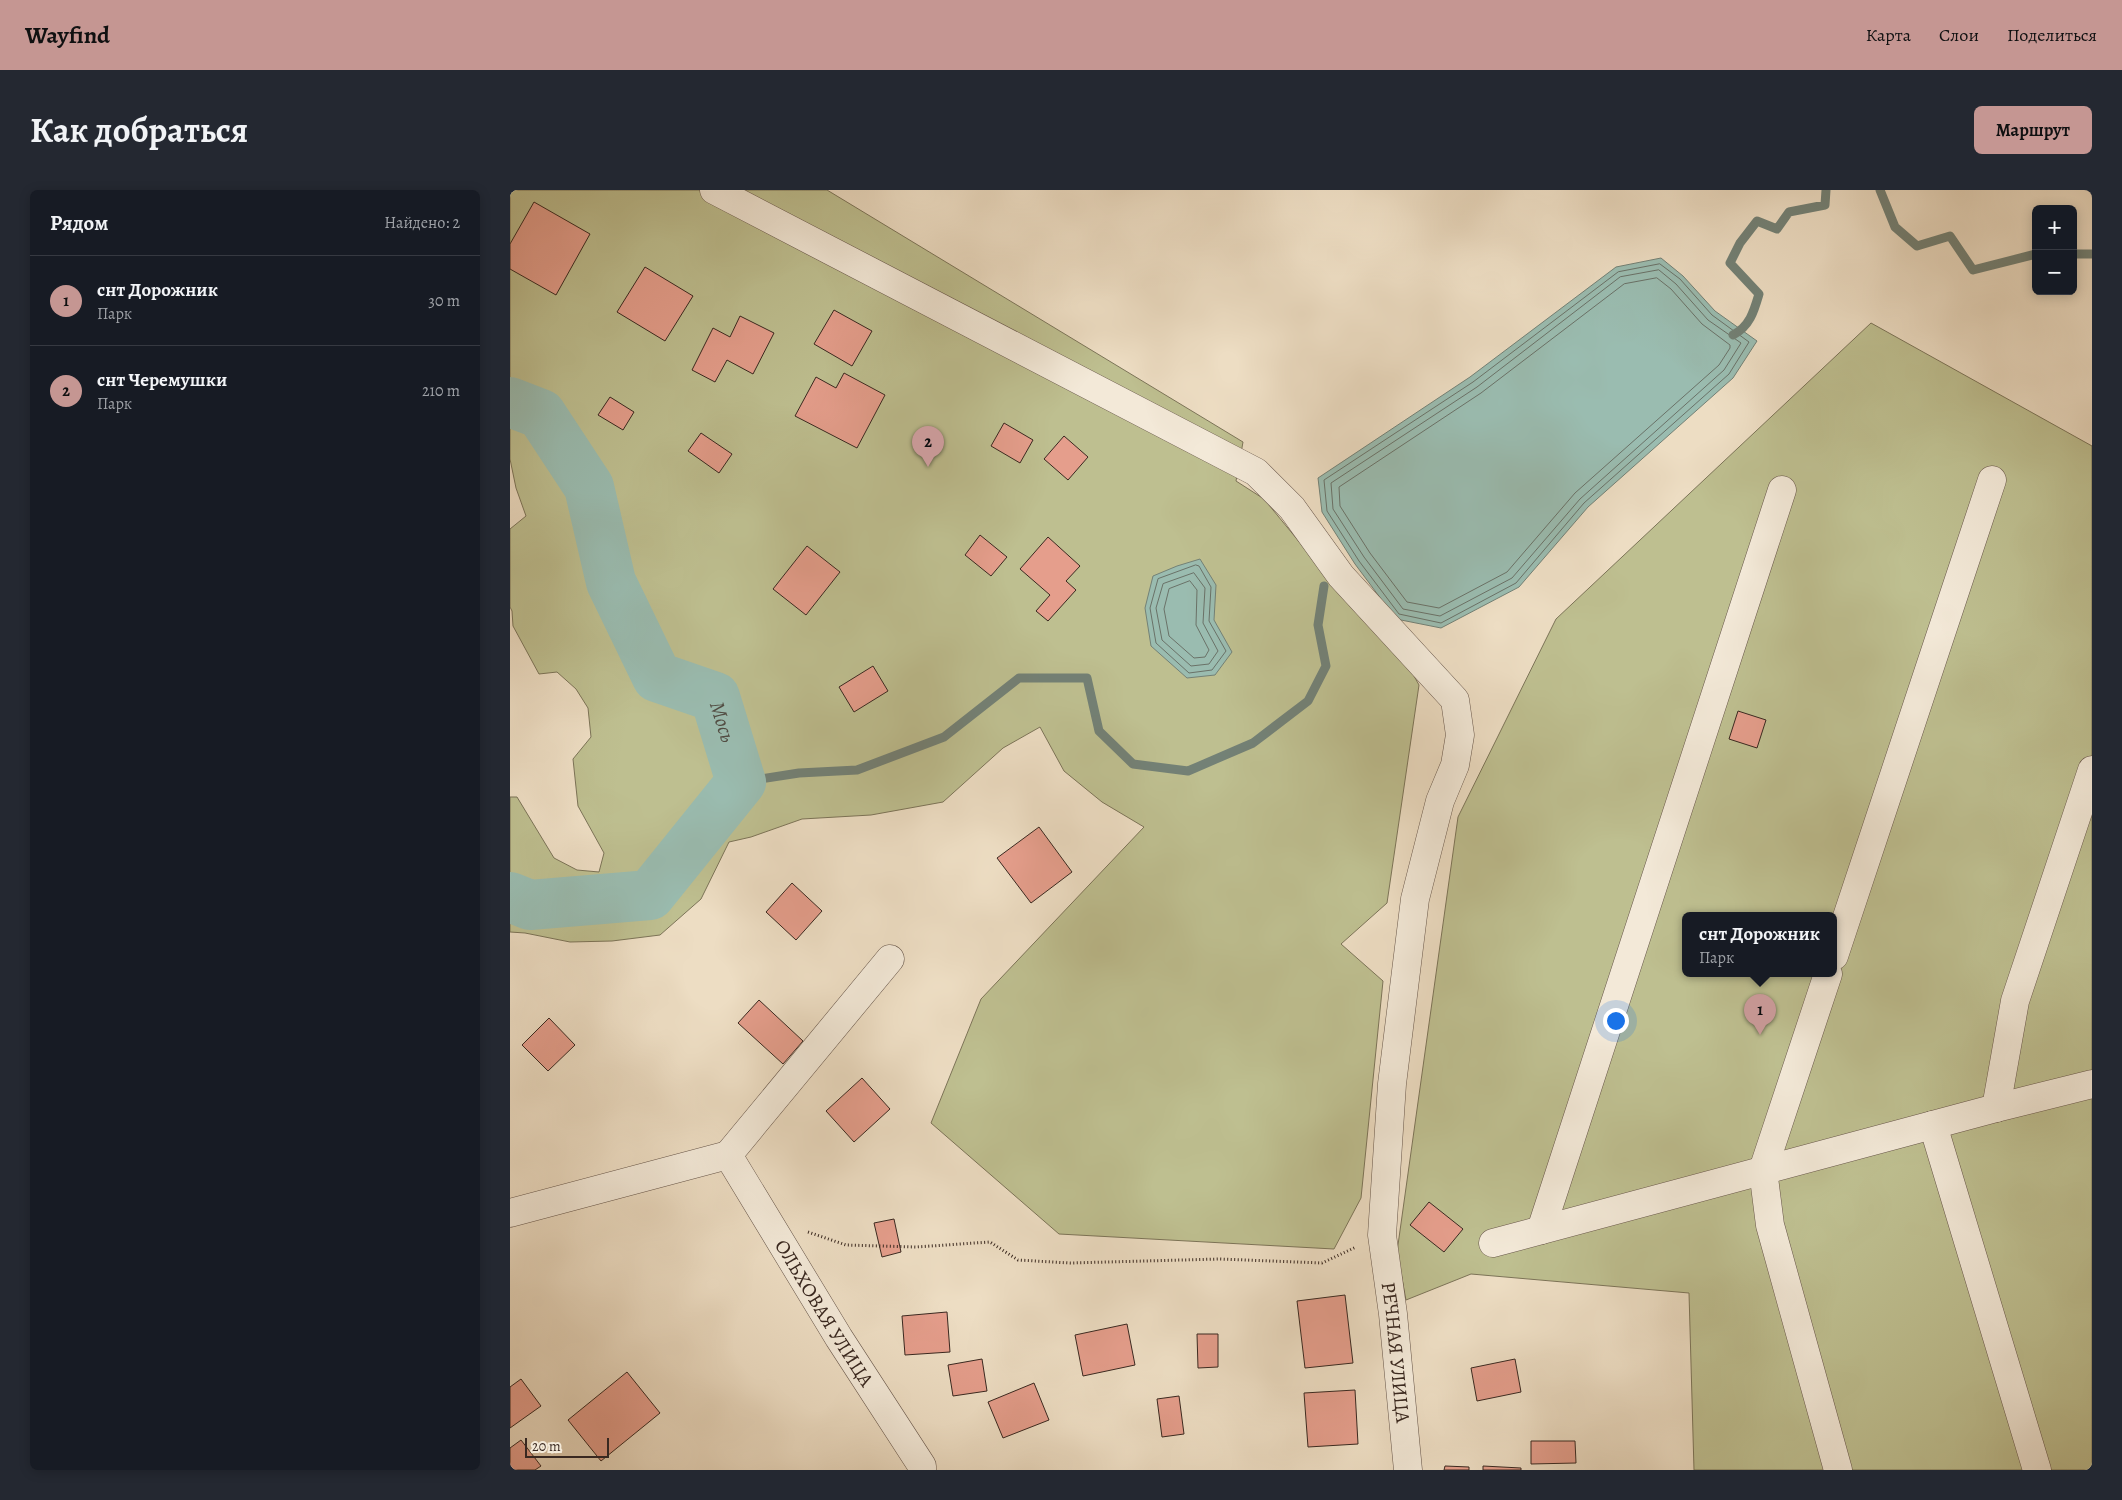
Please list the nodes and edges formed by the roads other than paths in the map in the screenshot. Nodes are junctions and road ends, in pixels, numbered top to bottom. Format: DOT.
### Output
graph roads {
  1 [pos="714,190"];
  2 [pos="1992,480"];
  3 [pos="1782,490"];
  4 [pos="2092,770"];
  5 [pos="1837,947"];
  6 [pos="890,958"];
  7 [pos="1827,977"];
  8 [pos="2092,1084"];
  9 [pos="1996,1108"];
  10 [pos="1933,1125"];
  11 [pos="728,1155"];
  12 [pos="1762,1170"];
  13 [pos="510,1213"];
  14 [pos="1540,1230"];
  15 [pos="1493,1243"];
  16 [pos="922,1470"];
  17 [pos="1408,1470"];
  18 [pos="1838,1470"];
  19 [pos="2037,1470"];
  1 -- 17 [label="street, РЕЧНАЯ УЛИЦА"];
  2 -- 5 [label="street"];
  3 -- 14 [label="street"];
  4 -- 9 [label="street"];
  6 -- 11 [label="street"];
  7 -- 12 [label="street"];
  8 -- 9 [label="street"];
  9 -- 10 [label="street"];
  10 -- 12 [label="street"];
  10 -- 19 [label="street"];
  11 -- 13 [label="street"];
  11 -- 16 [label="street, ОЛЬХОВАЯ УЛИЦА"];
  12 -- 14 [label="street"];
  12 -- 18 [label="street"];
  14 -- 15 [label="street"];
}
